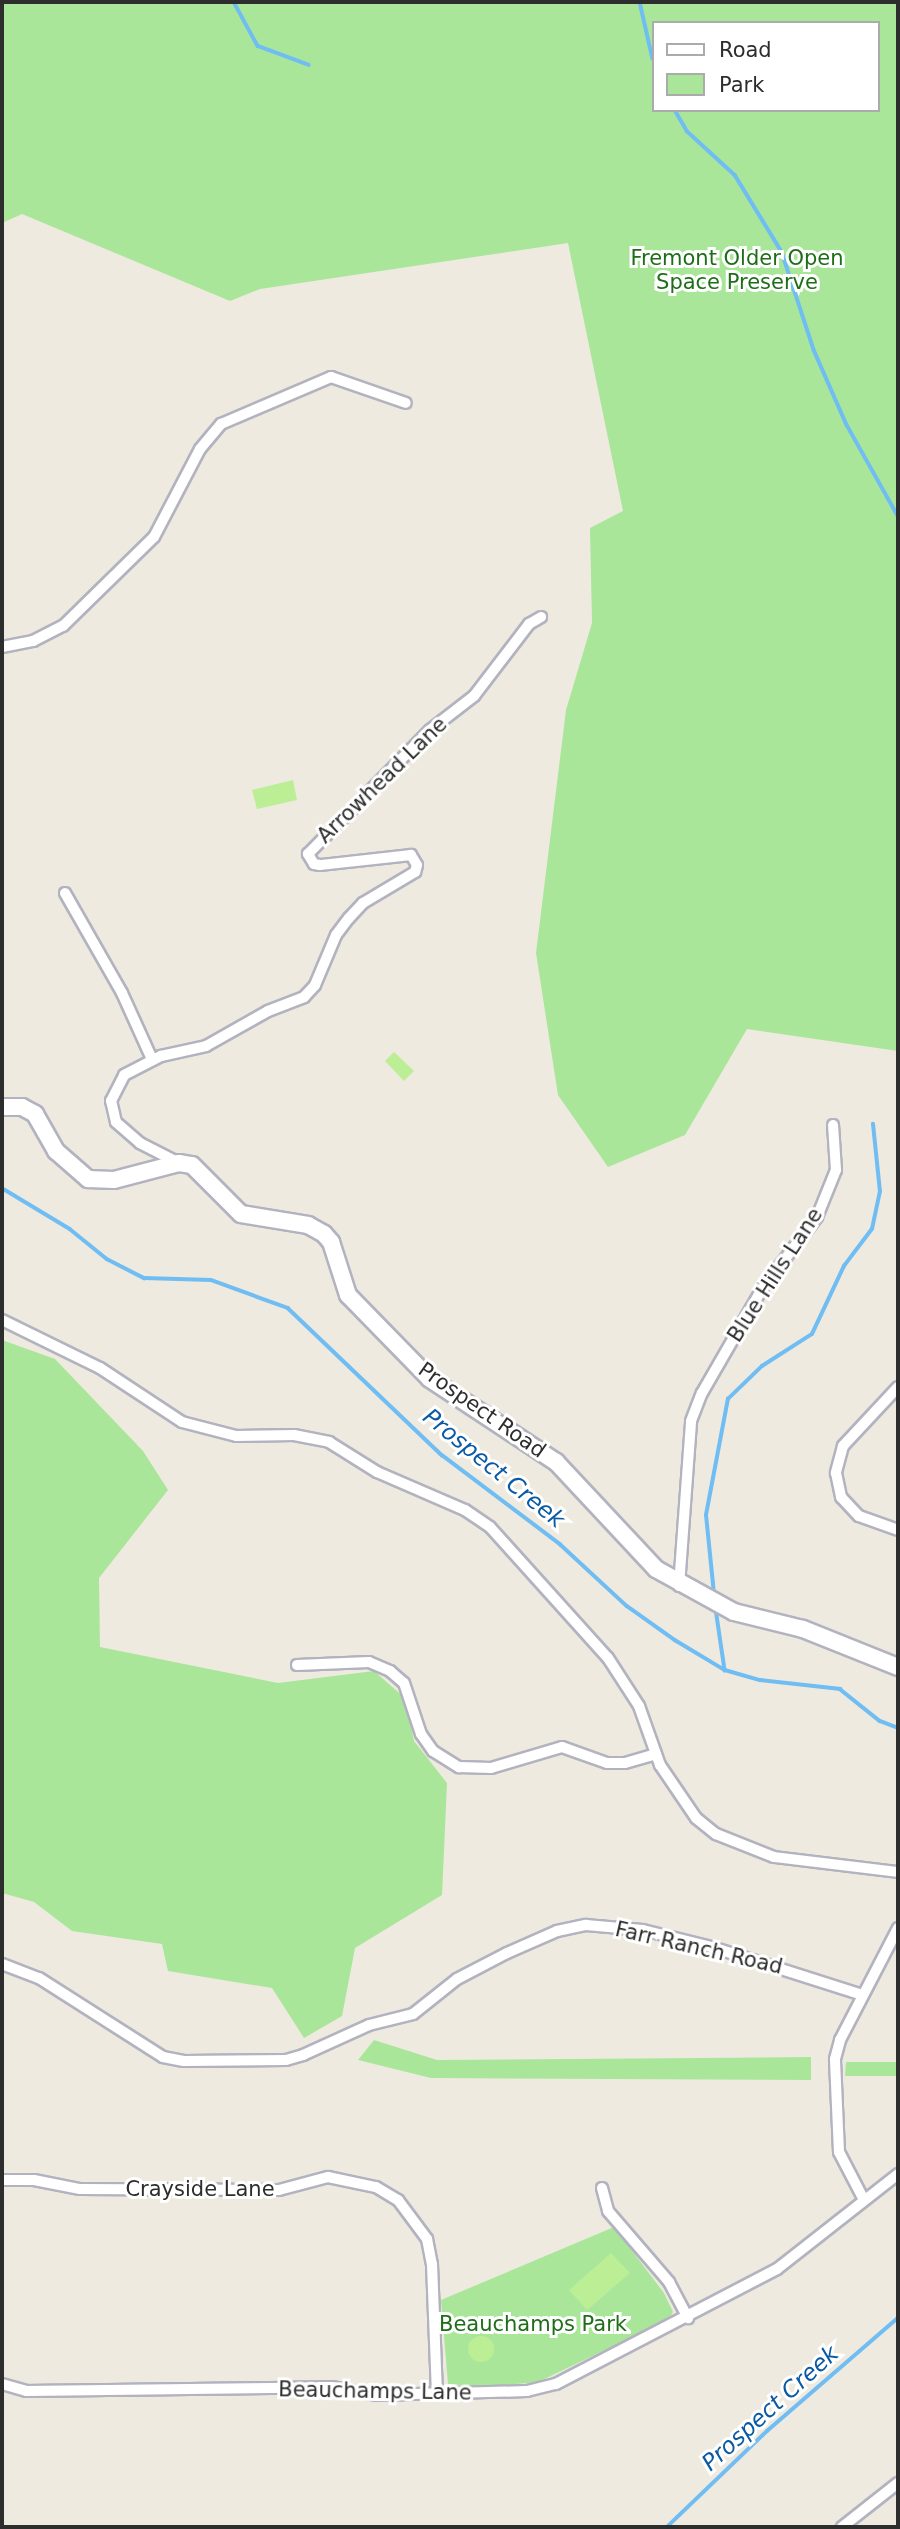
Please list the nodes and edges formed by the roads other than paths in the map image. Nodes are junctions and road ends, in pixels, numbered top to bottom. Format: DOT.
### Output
graph roads {
  1 [pos="406,403"];
  2 [pos="541,617"];
  3 [pos="2,647"];
  4 [pos="65,893"];
  5 [pos="152,1059"];
  6 [pos="2,1107"];
  7 [pos="833,1125"];
  8 [pos="179,1163"];
  9 [pos="2,1320"];
  10 [pos="898,1387"];
  11 [pos="898,1530"];
  12 [pos="679,1586"];
  13 [pos="297,1665"];
  14 [pos="898,1667"];
  15 [pos="656,1754"];
  16 [pos="898,1872"];
  17 [pos="898,1928"];
  18 [pos="2,1964"];
  19 [pos="862,1995"];
  20 [pos="898,2174"];
  21 [pos="2,2180"];
  22 [pos="602,2188"];
  23 [pos="864,2200"];
  24 [pos="688,2318"];
  25 [pos="2,2384"];
  26 [pos="437,2394"];
  27 [pos="898,2483"];
  28 [pos="842,2527"];
  1 -- 3 [label="street"];
  2 -- 5 [label="street, Arrowhead Lane"];
  4 -- 5 [label="street"];
  5 -- 8 [label="street, Arrowhead Lane"];
  6 -- 8 [label="street"];
  7 -- 12 [label="street, Blue Hills Lane"];
  8 -- 12 [label="street, Prospect Road"];
  9 -- 15 [label="street"];
  10 -- 11 [label="street"];
  12 -- 14 [label="street, Prospect Road"];
  13 -- 15 [label="street"];
  15 -- 16 [label="street"];
  17 -- 19 [label="street"];
  18 -- 19 [label="street, Farr Ranch Road"];
  19 -- 23 [label="street"];
  20 -- 23 [label="street, Beauchamps Lane"];
  21 -- 26 [label="street, Crayside Lane"];
  22 -- 24 [label="street"];
  23 -- 24 [label="street, Beauchamps Lane"];
  24 -- 26 [label="street, Beauchamps Lane"];
  25 -- 26 [label="street, Beauchamps Lane"];
  27 -- 28 [label="street"];
}
